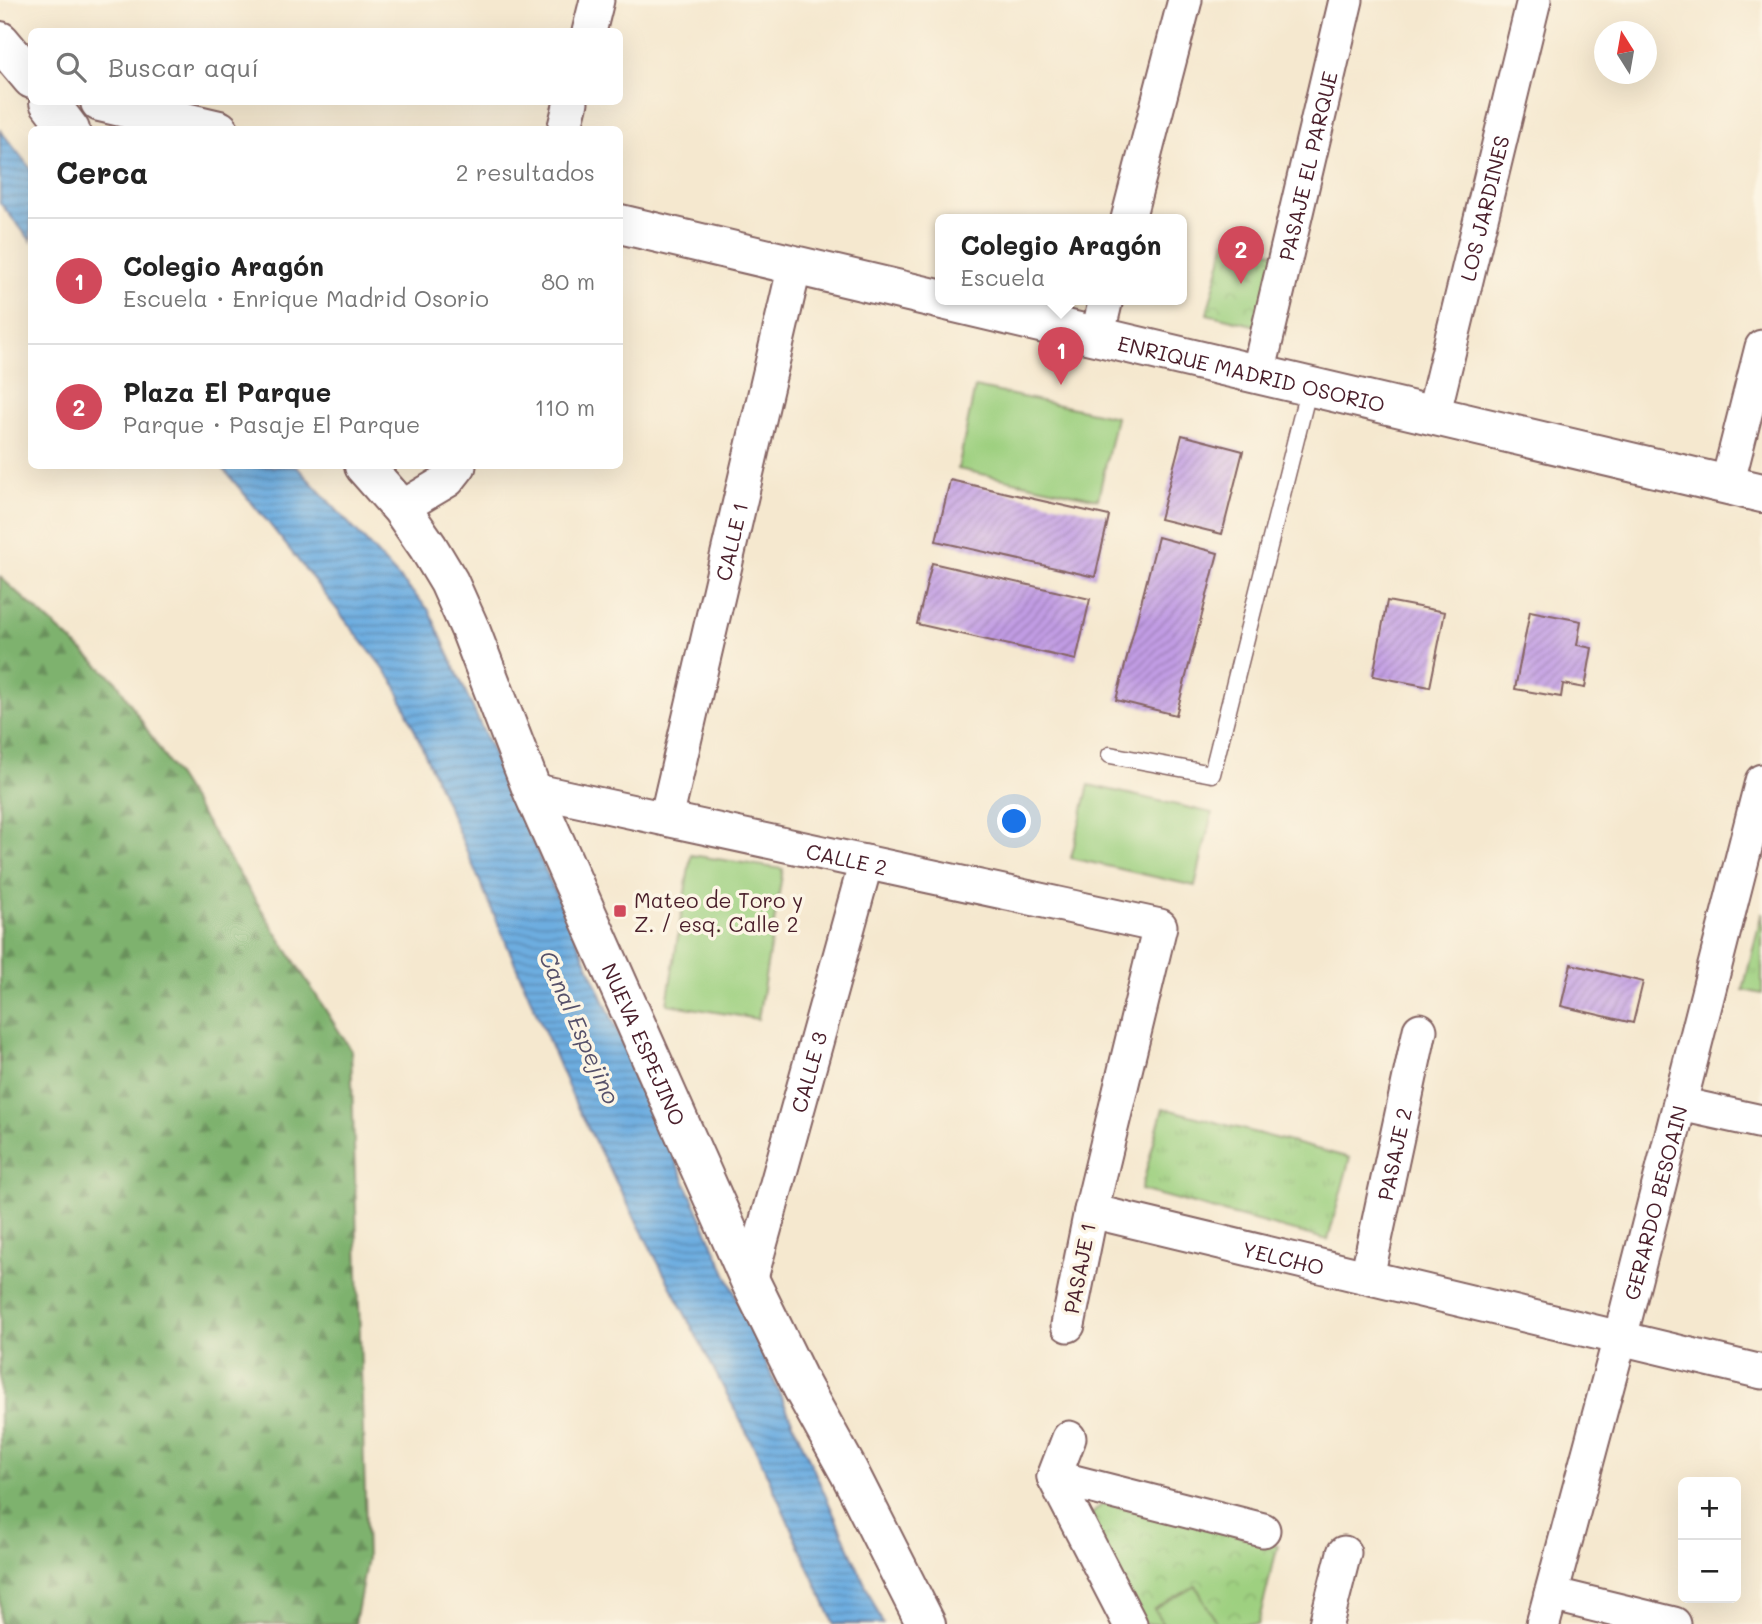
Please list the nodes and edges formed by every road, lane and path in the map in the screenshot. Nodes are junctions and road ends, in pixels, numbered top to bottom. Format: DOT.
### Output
graph roads {
  1 [pos="597,0"];
  2 [pos="1185,0"];
  3 [pos="1346,0"];
  4 [pos="1534,0"];
  5 [pos="590,28"];
  6 [pos="0,41"];
  7 [pos="28,74"];
  8 [pos="51,105"];
  9 [pos="570,105"];
  10 [pos="110,112"];
  11 [pos="67,126"];
  12 [pos="195,126"];
  13 [pos="565,126"];
  14 [pos="1129,214"];
  15 [pos="623,225"];
  16 [pos="794,265"];
  17 [pos="935,299"];
  18 [pos="962,305"];
  19 [pos="1105,305"];
  20 [pos="1097,337"];
  21 [pos="1762,347"];
  22 [pos="1258,374"];
  23 [pos="1309,387"];
  24 [pos="1433,416"];
  25 [pos="367,469"];
  26 [pos="456,469"];
  27 [pos="1745,489"];
  28 [pos="401,508"];
  29 [pos="1110,755"];
  30 [pos="1762,781"];
  31 [pos="532,790"];
  32 [pos="666,818"];
  33 [pos="866,862"];
  34 [pos="1420,1030"];
  35 [pos="1680,1104"];
  36 [pos="1762,1122"];
  37 [pos="1091,1211"];
  38 [pos="1367,1277"];
  39 [pos="750,1281"];
  40 [pos="1068,1325"];
  41 [pos="1620,1338"];
  42 [pos="1762,1372"];
  43 [pos="1069,1438"];
  44 [pos="1054,1477"];
  45 [pos="1263,1530"];
  46 [pos="1344,1553"];
  47 [pos="1547,1609"];
  48 [pos="926,1624"];
  49 [pos="1130,1624"];
  50 [pos="1326,1624"];
  51 [pos="1674,1624"];
  1 -- 5 [label="street"];
  2 -- 14 [label="street"];
  3 -- 22 [label="street, PASAJE EL PARQUE"];
  4 -- 24 [label="street, LOS JARDINES"];
  6 -- 7 [label="street"];
  8 -- 11 [label="street"];
  9 -- 13 [label="street"];
  10 -- 12 [label="street"];
  15 -- 16 [label="street, ENRIQUE MADRID OSORIO"];
  16 -- 17 [label="street, ENRIQUE MADRID OSORIO"];
  16 -- 32 [label="street, CALLE 1"];
  18 -- 20 [label="street, ENRIQUE MADRID OSORIO"];
  19 -- 20 [label="street"];
  20 -- 22 [label="street, ENRIQUE MADRID OSORIO"];
  21 -- 27 [label="street"];
  22 -- 23 [label="street, ENRIQUE MADRID OSORIO"];
  23 -- 24 [label="street, ENRIQUE MADRID OSORIO"];
  23 -- 29 [label="lane"];
  24 -- 27 [label="street, ENRIQUE MADRID OSORIO"];
  25 -- 28 [label="street, NUEVA ESPEJINO"];
  26 -- 28 [label="street"];
  28 -- 31 [label="street, NUEVA ESPEJINO"];
  30 -- 35 [label="street, GERARDO BESOAIN"];
  31 -- 32 [label="street, CALLE 2"];
  31 -- 39 [label="street, NUEVA ESPEJINO"];
  32 -- 33 [label="street, CALLE 2"];
  33 -- 37 [label="street, CALLE 2"];
  33 -- 39 [label="street, CALLE 3"];
  34 -- 38 [label="street, PASAJE 2"];
  35 -- 36 [label="street"];
  35 -- 41 [label="street, GERARDO BESOAIN"];
  37 -- 38 [label="street, YELCHO"];
  37 -- 40 [label="street, PASAJE 1"];
  38 -- 41 [label="street, YELCHO"];
  39 -- 48 [label="street, NUEVA ESPEJINO"];
  41 -- 42 [label="street, YELCHO"];
  41 -- 47 [label="street, GERARDO BESOAIN"];
  43 -- 44 [label="street"];
  44 -- 45 [label="street"];
  44 -- 49 [label="street"];
  46 -- 50 [label="street"];
  47 -- 51 [label="street"];
}
